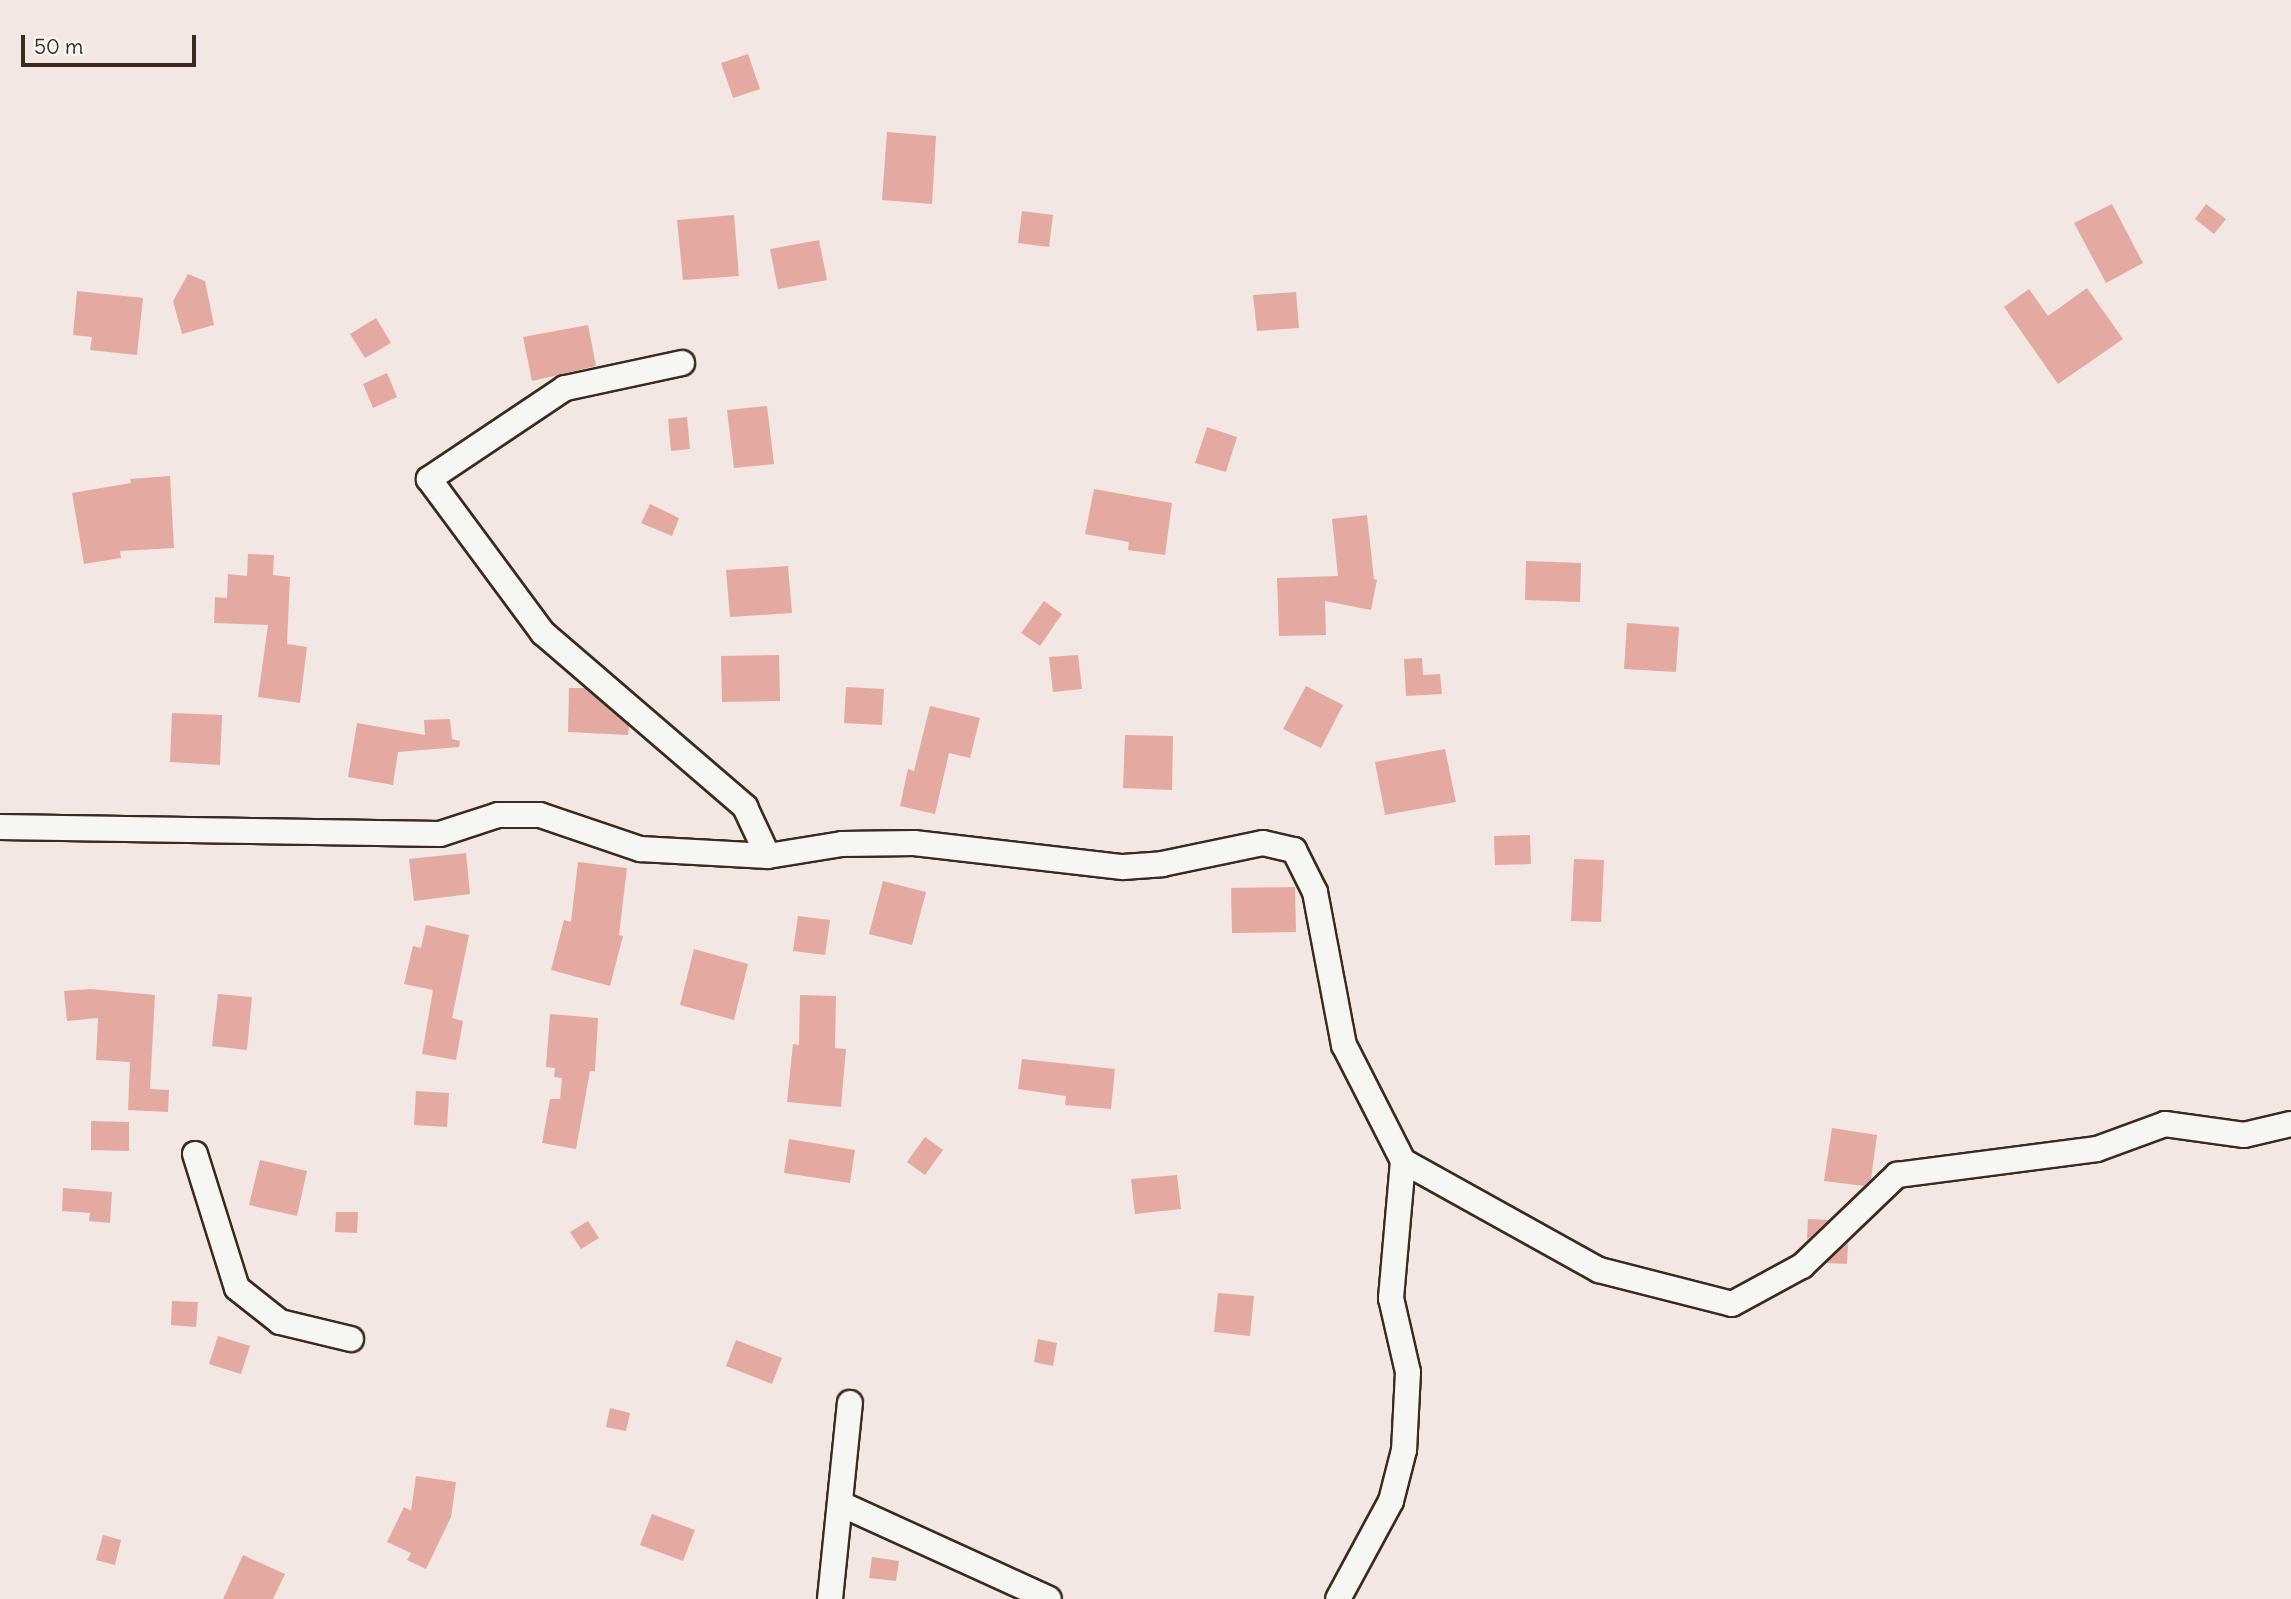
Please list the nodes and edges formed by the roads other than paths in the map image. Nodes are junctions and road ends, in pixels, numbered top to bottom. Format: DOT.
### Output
graph roads {
  1 [pos="682,363"];
  2 [pos="0,827"];
  3 [pos="768,856"];
  4 [pos="2291,1124"];
  5 [pos="195,1154"];
  6 [pos="1403,1161"];
  7 [pos="351,1339"];
  8 [pos="849,1403"];
  9 [pos="843,1505"];
  10 [pos="830,1599"];
  11 [pos="1049,1599"];
  12 [pos="1338,1599"];
  1 -- 3 [label="street"];
  2 -- 3 [label="street"];
  3 -- 6 [label="street"];
  4 -- 6 [label="street"];
  5 -- 7 [label="street"];
  6 -- 12 [label="street"];
  8 -- 9 [label="street"];
  9 -- 10 [label="street"];
  9 -- 11 [label="street"];
}
